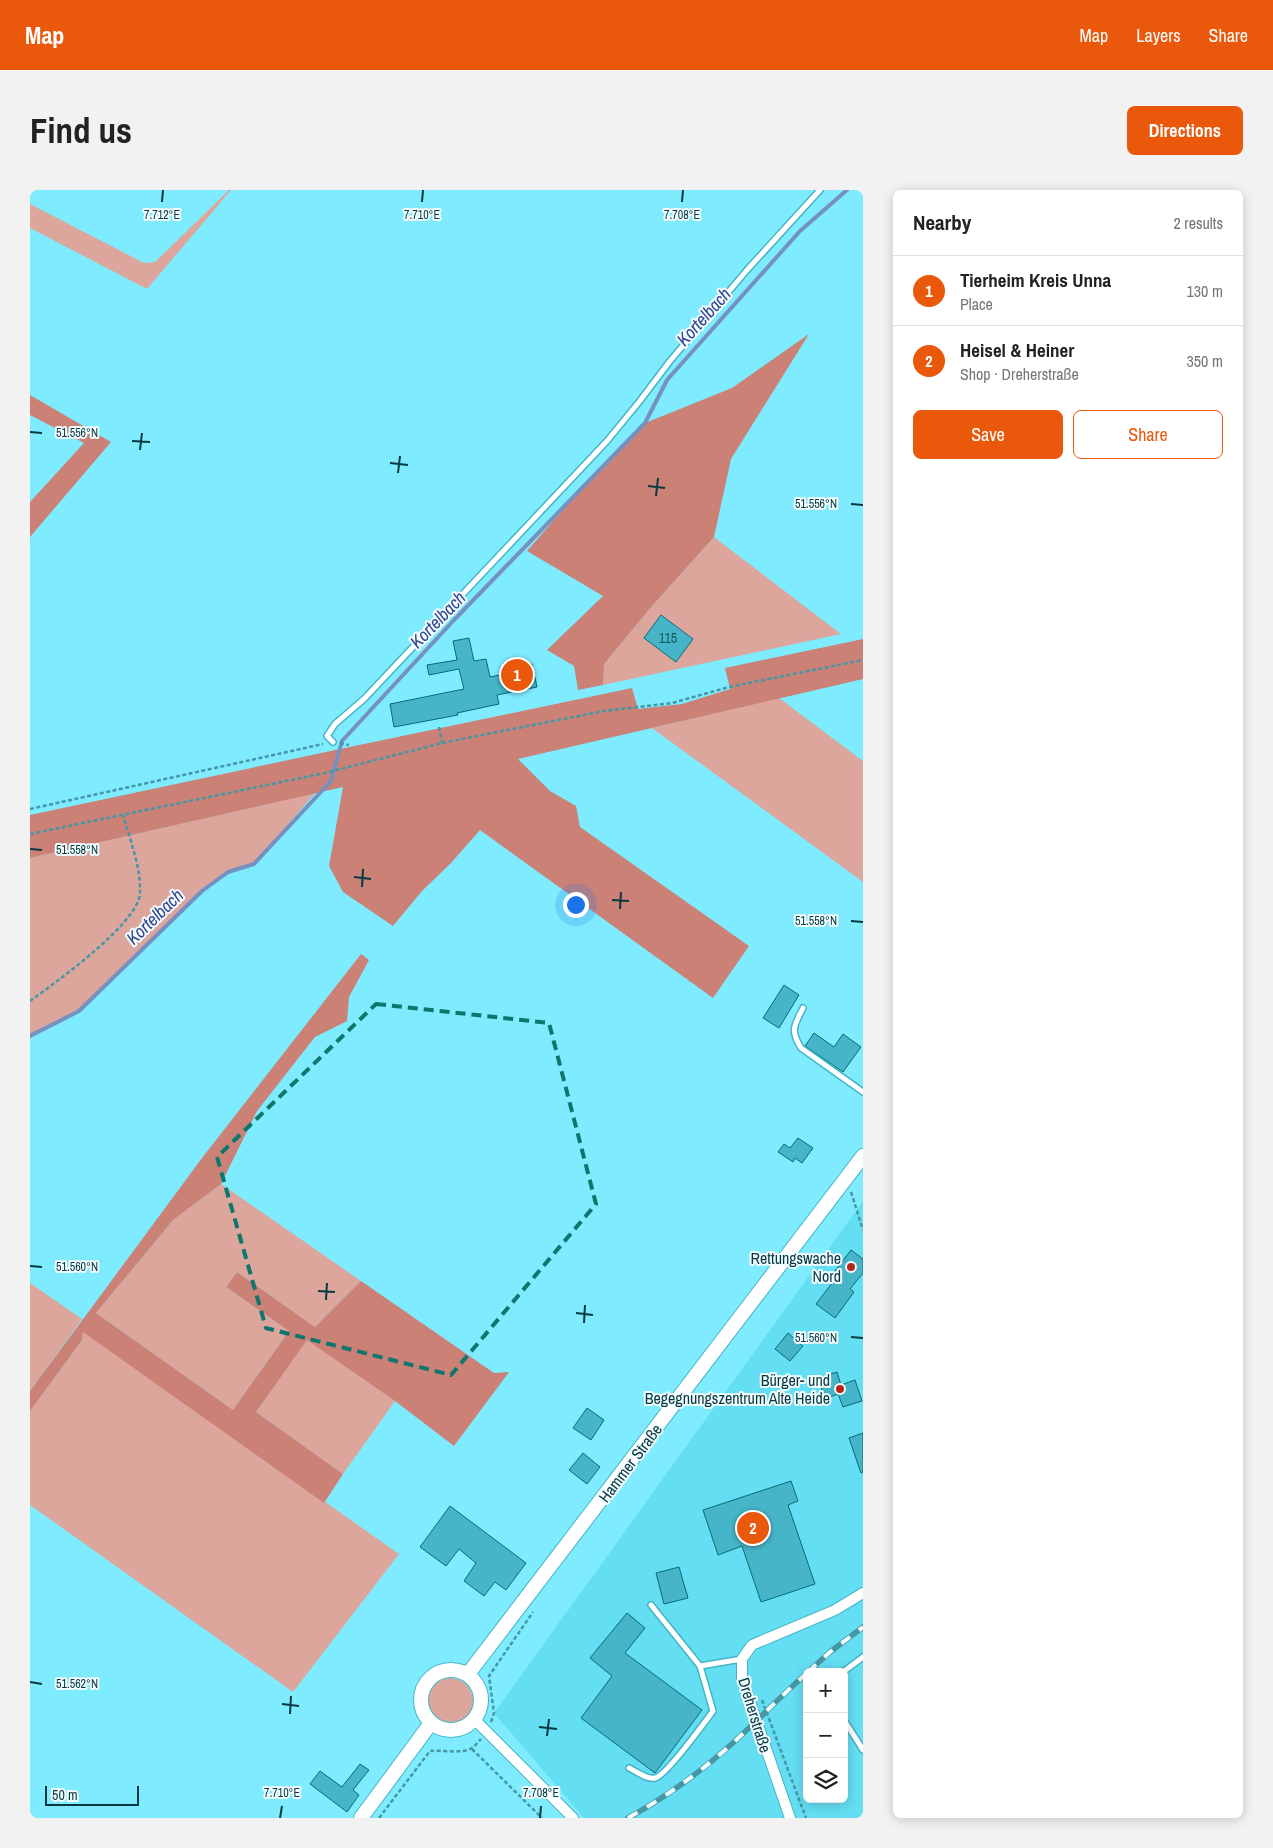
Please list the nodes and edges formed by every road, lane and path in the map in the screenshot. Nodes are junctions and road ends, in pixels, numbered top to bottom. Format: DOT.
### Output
graph roads {
  1 [pos="820,190"];
  2 [pos="863,660"];
  3 [pos="439,728"];
  4 [pos="333,742"];
  5 [pos="442,743"];
  6 [pos="30,809"];
  7 [pos="123,815"];
  8 [pos="30,834"];
  9 [pos="30,1001"];
  10 [pos="803,1008"];
  11 [pos="863,1092"];
  12 [pos="863,1156"];
  13 [pos="845,1200"];
  14 [pos="863,1230"];
  15 [pos="863,1593"];
  16 [pos="651,1605"];
  17 [pos="536,1608"];
  18 [pos="863,1657"];
  19 [pos="742,1659"];
  20 [pos="700,1666"];
  21 [pos="848,1668"];
  22 [pos="468,1674"];
  23 [pos="760,1694"];
  24 [pos="475,1720"];
  25 [pos="431,1723"];
  26 [pos="848,1726"];
  27 [pos="487,1733"];
  28 [pos="472,1749"];
  29 [pos="863,1750"];
  30 [pos="630,1768"];
  31 [pos="362,1818"];
  32 [pos="379,1818"];
  33 [pos="542,1818"];
  34 [pos="573,1818"];
  35 [pos="790,1818"];
  36 [pos="806,1818"];
  1 -- 4 [label="lane"];
  2 -- 5 [label="path"];
  3 -- 5 [label="path"];
  4 -- 6 [label="path"];
  5 -- 7 [label="path"];
  7 -- 8 [label="path"];
  7 -- 9 [label="path"];
  10 -- 11 [label="lane"];
  12 -- 22 [label="main road, Hammer Straße"];
  13 -- 14 [label="path"];
  15 -- 19 [label="street, Dreherstraße"];
  16 -- 20 [label="lane"];
  17 -- 27 [label="path"];
  18 -- 21 [label="lane"];
  19 -- 20 [label="lane"];
  19 -- 35 [label="street, Dreherstraße"];
  20 -- 30 [label="lane"];
  22 -- 24 [label="main road"];
  22 -- 25 [label="main road"];
  23 -- 36 [label="path"];
  24 -- 25 [label="main road"];
  24 -- 27 [label="street"];
  25 -- 31 [label="main road"];
  26 -- 29 [label="lane"];
  27 -- 28 [label="path"];
  27 -- 34 [label="street"];
  28 -- 32 [label="path"];
  28 -- 33 [label="path"];
}
